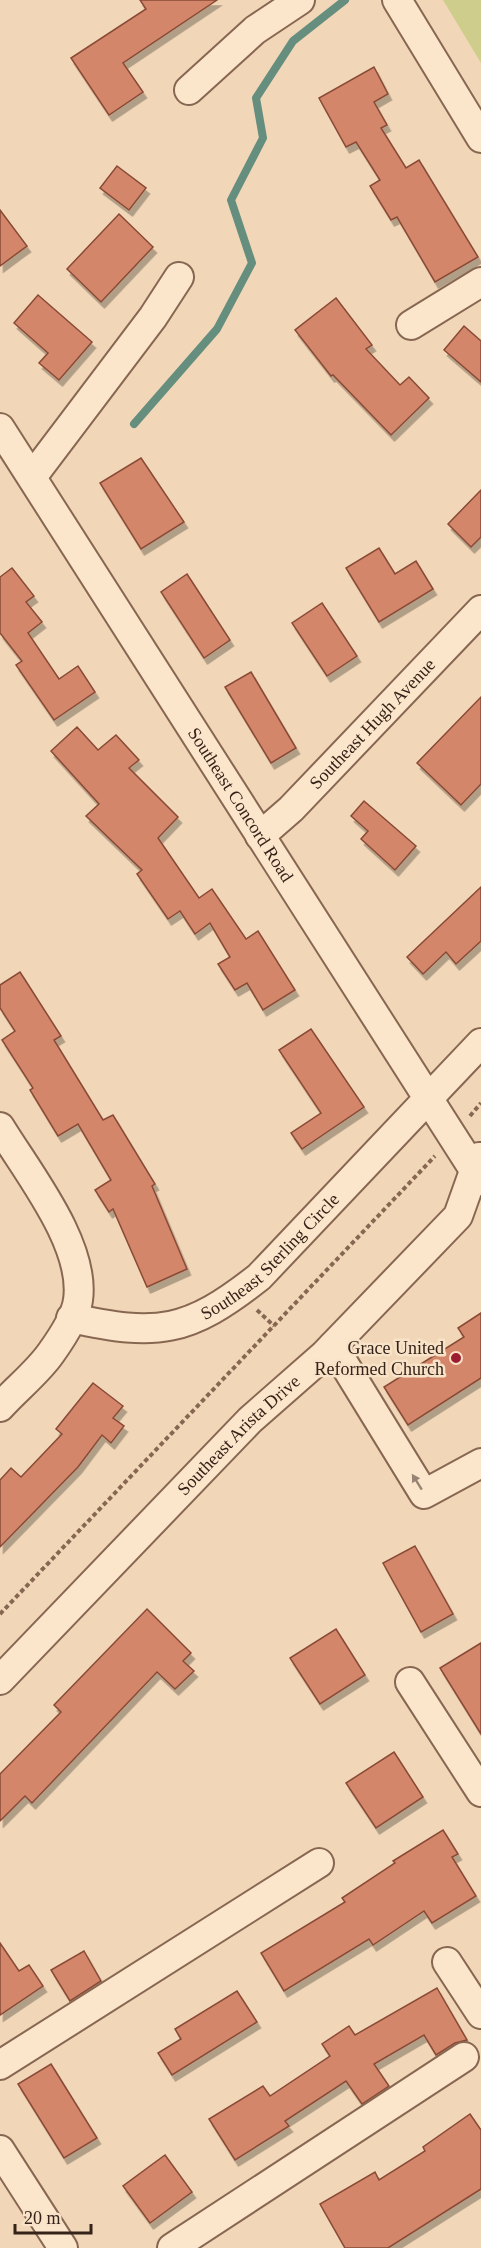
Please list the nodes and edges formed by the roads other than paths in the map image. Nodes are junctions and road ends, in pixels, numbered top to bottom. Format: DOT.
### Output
graph roads {
  1 [pos="300,0"];
  2 [pos="397,0"];
  3 [pos="189,90"];
  4 [pos="481,138"];
  5 [pos="179,277"];
  6 [pos="481,282"];
  7 [pos="411,324"];
  8 [pos="0,428"];
  9 [pos="32,477"];
  10 [pos="481,610"];
  11 [pos="260,836"];
  12 [pos="481,1043"];
  13 [pos="427,1099"];
  14 [pos="0,1127"];
  15 [pos="479,1168"];
  16 [pos="71,1318"];
  17 [pos="333,1346"];
  18 [pos="0,1407"];
  19 [pos="481,1463"];
  20 [pos="0,1680"];
  21 [pos="410,1682"];
  22 [pos="479,1785"];
  23 [pos="319,1863"];
  24 [pos="447,1962"];
  25 [pos="481,2014"];
  26 [pos="464,2057"];
  27 [pos="0,2065"];
  28 [pos="2,2158"];
  29 [pos="63,2248"];
  30 [pos="172,2248"];
  1 -- 3 [label="street"];
  2 -- 4 [label="street"];
  5 -- 9 [label="street"];
  6 -- 7 [label="street"];
  8 -- 9 [label="street, Southeast Concord Road"];
  9 -- 11 [label="street, Southeast Concord Road"];
  10 -- 11 [label="street, Southeast Hugh Avenue"];
  11 -- 13 [label="street, Southeast Concord Road"];
  12 -- 13 [label="street"];
  13 -- 15 [label="street, Southeast Concord Road"];
  13 -- 16 [label="street, Southeast Sterling Circle"];
  14 -- 16 [label="street"];
  15 -- 17 [label="street, Southeast Arista Drive"];
  16 -- 18 [label="street"];
  19 -- 17 [label="street, one-way"];
  17 -- 20 [label="street, Southeast Arista Drive"];
  21 -- 22 [label="street"];
  23 -- 27 [label="street"];
  24 -- 25 [label="street"];
  26 -- 30 [label="street"];
  28 -- 29 [label="street"];
}
